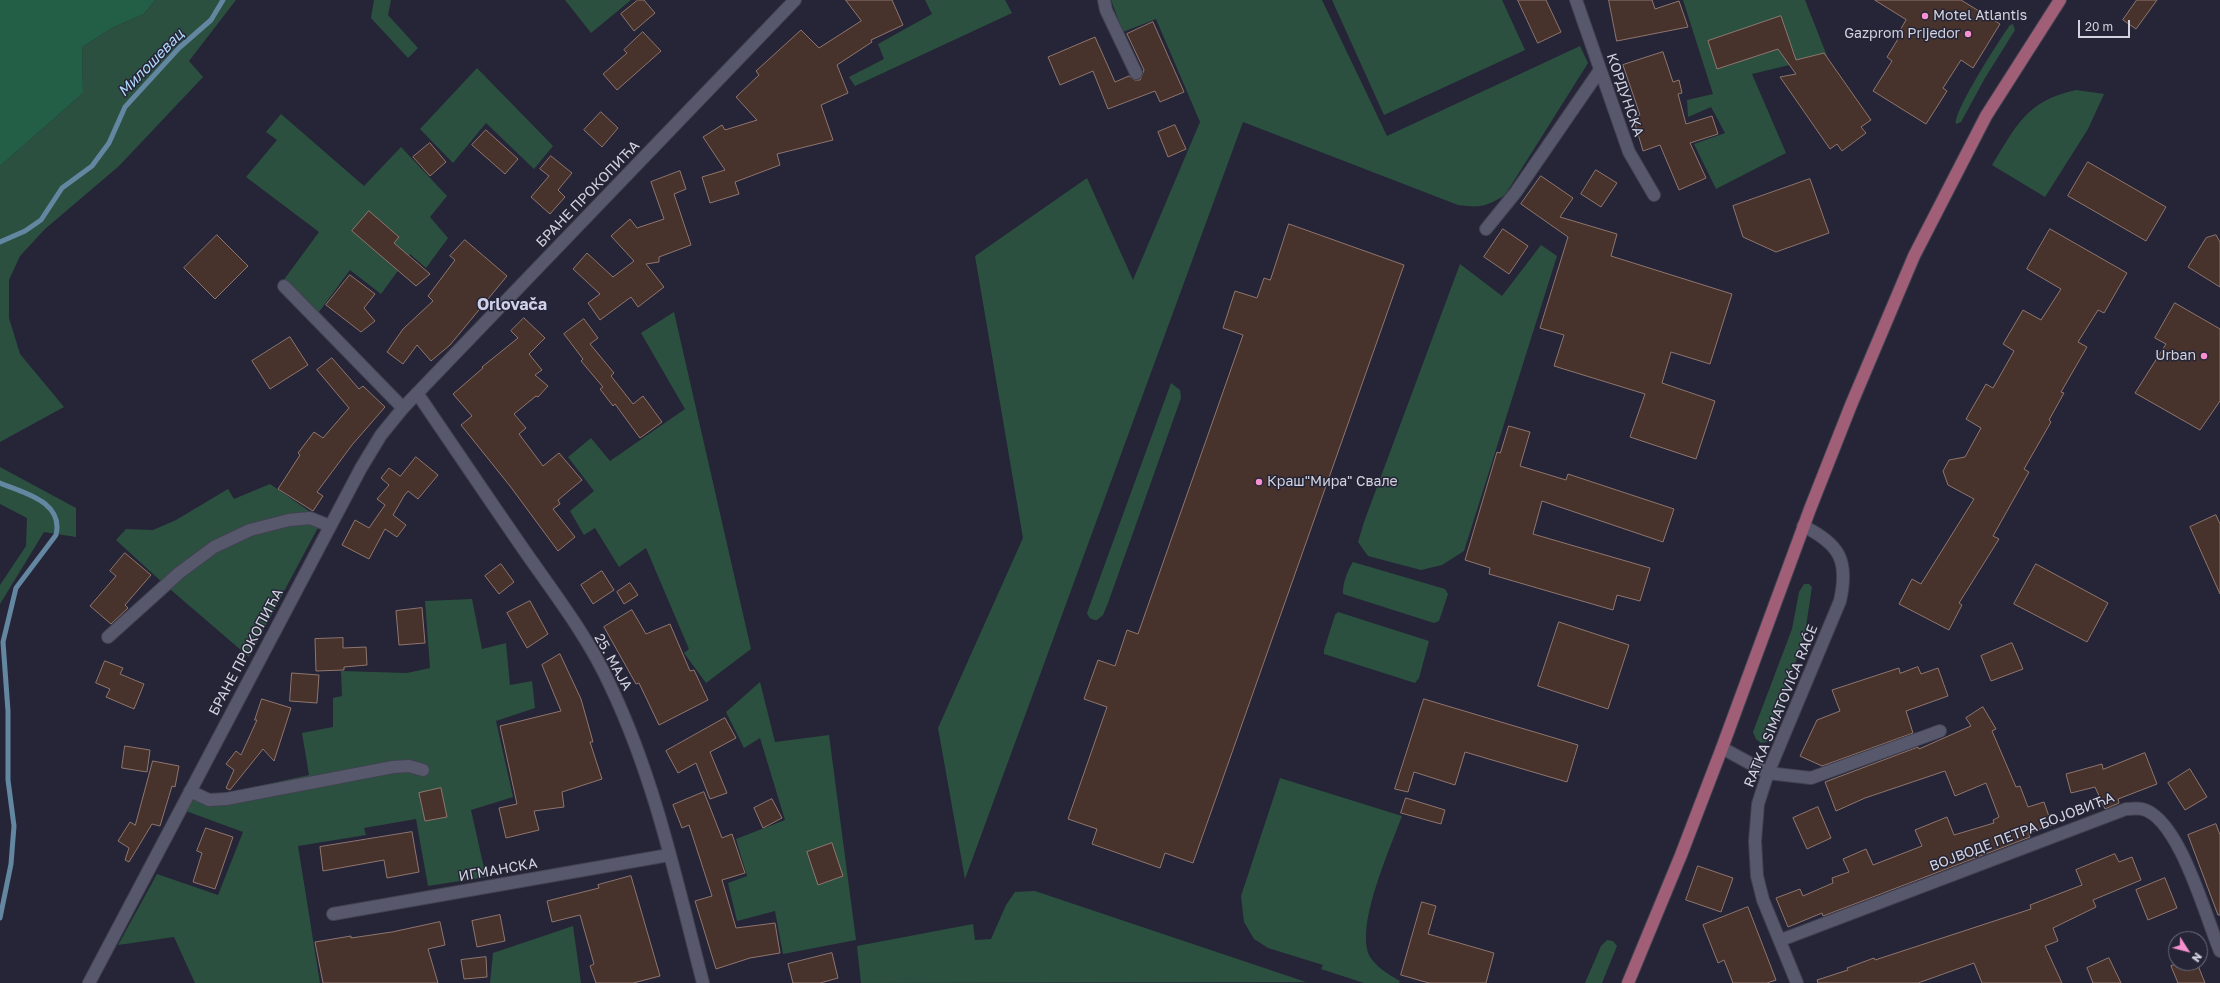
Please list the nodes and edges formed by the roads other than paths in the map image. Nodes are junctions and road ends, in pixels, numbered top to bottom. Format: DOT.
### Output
graph roads {
  1 [pos="795,0"];
  2 [pos="1104,0"];
  3 [pos="1576,0"];
  4 [pos="2060,0"];
  5 [pos="1600,70"];
  6 [pos="1136,73"];
  7 [pos="1654,195"];
  8 [pos="1486,229"];
  9 [pos="284,286"];
  10 [pos="417,394"];
  11 [pos="403,408"];
  12 [pos="330,526"];
  13 [pos="1803,526"];
  14 [pos="108,637"];
  15 [pos="1940,731"];
  16 [pos="1722,748"];
  17 [pos="423,770"];
  18 [pos="1768,773"];
  19 [pos="190,791"];
  20 [pos="669,855"];
  21 [pos="333,914"];
  22 [pos="1781,940"];
  23 [pos="2220,951"];
  24 [pos="89,983"];
  25 [pos="704,983"];
  26 [pos="1628,983"];
  27 [pos="1797,983"];
  1 -- 10 [label="street, БРАНЕ ПРОКОПИЋА"];
  2 -- 6 [label="street"];
  3 -- 5 [label="street, КОРДУНСКА"];
  4 -- 13 [label="main road"];
  5 -- 7 [label="street, КОРДУНСКА"];
  5 -- 8 [label="street"];
  9 -- 11 [label="street"];
  10 -- 11 [label="street, БРАНЕ ПРОКОПИЋА"];
  10 -- 20 [label="street, 25. МАЈА"];
  11 -- 12 [label="street, БРАНЕ ПРОКОПИЋА"];
  12 -- 14 [label="street"];
  12 -- 19 [label="street, БРАНЕ ПРОКОПИЋА"];
  13 -- 16 [label="main road"];
  13 -- 18 [label="street, RATKA SIMATOVIĆA RAĆE"];
  15 -- 18 [label="street"];
  16 -- 18 [label="street"];
  16 -- 26 [label="main road"];
  17 -- 19 [label="street"];
  18 -- 22 [label="street, RATKA SIMATOVIĆA RAĆE"];
  19 -- 24 [label="street, БРАНЕ ПРОКОПИЋА"];
  20 -- 21 [label="street, ИГМАНСКА"];
  20 -- 25 [label="street, 25. МАЈА"];
  22 -- 23 [label="street, ВОЈВОДЕ ПЕТРА БОЈОВИЋА"];
  22 -- 27 [label="street, RATKA SIMATOVIĆA RAĆE"];
}
